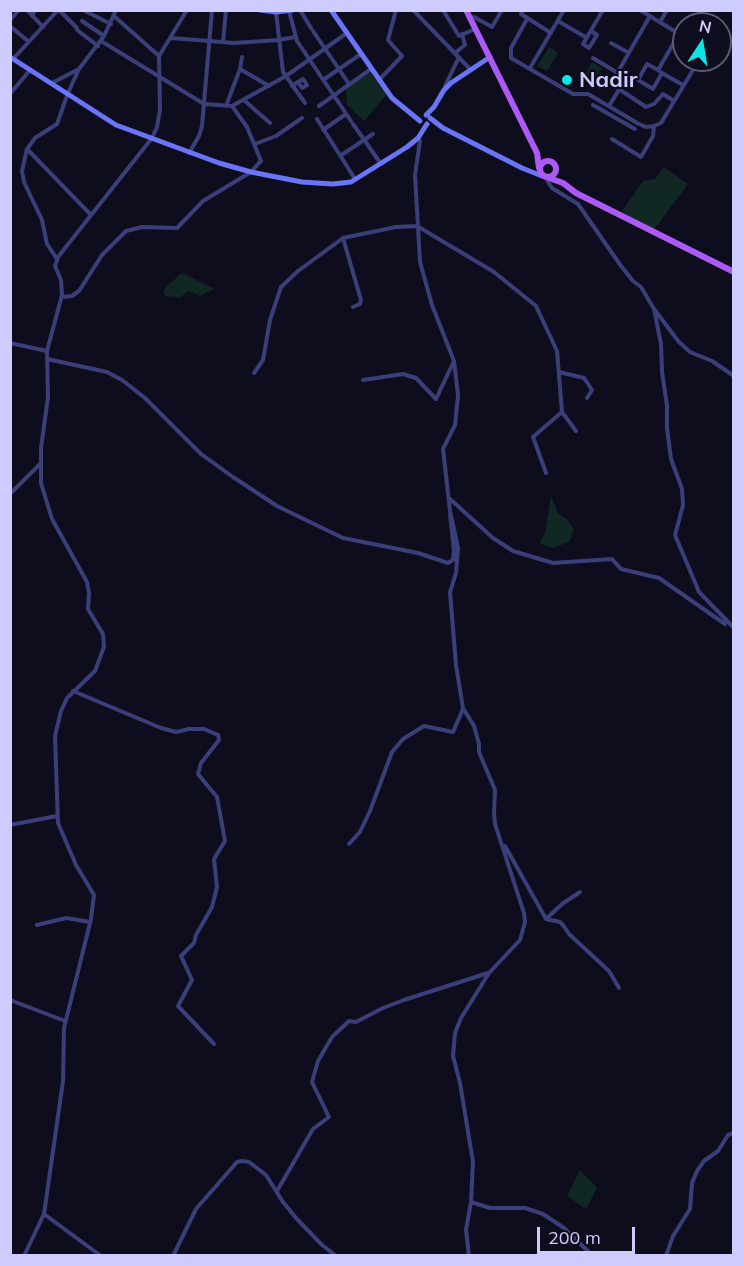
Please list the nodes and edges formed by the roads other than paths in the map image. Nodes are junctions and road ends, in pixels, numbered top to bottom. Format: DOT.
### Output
graph roads {
  1 [pos="19,10"];
  2 [pos="27,10"];
  3 [pos="36,10"];
  4 [pos="59,10"];
  5 [pos="116,10"];
  6 [pos="187,10"];
  7 [pos="212,10"];
  8 [pos="226,10"];
  9 [pos="260,10"];
  10 [pos="300,10"];
  11 [pos="331,10"];
  12 [pos="396,10"];
  13 [pos="413,10"];
  14 [pos="443,10"];
  15 [pos="466,10"];
  16 [pos="502,10"];
  17 [pos="564,10"];
  18 [pos="603,10"];
  19 [pos="640,10"];
  20 [pos="667,10"];
  21 [pos="86,11"];
  22 [pos="291,11"];
  23 [pos="276,12"];
  24 [pos="522,12"];
  25 [pos="32,16"];
  26 [pos="114,16"];
  27 [pos="650,16"];
  28 [pos="470,18"];
  29 [pos="527,19"];
  30 [pos="10,20"];
  31 [pos="82,21"];
  32 [pos="558,21"];
  33 [pos="660,22"];
  34 [pos="111,24"];
  35 [pos="10,26"];
  36 [pos="43,27"];
  37 [pos="475,29"];
  38 [pos="672,30"];
  39 [pos="591,32"];
  40 [pos="347,33"];
  41 [pos="551,33"];
  42 [pos="462,34"];
  43 [pos="295,37"];
  44 [pos="587,38"];
  45 [pos="171,39"];
  46 [pos="279,40"];
  47 [pos="101,41"];
  48 [pos="29,42"];
  49 [pos="209,42"];
  50 [pos="223,42"];
  51 [pos="611,43"];
  52 [pos="672,48"];
  53 [pos="325,49"];
  54 [pos="455,53"];
  55 [pos="629,53"];
  56 [pos="361,54"];
  57 [pos="159,56"];
  58 [pos="242,57"];
  59 [pos="459,57"];
  60 [pos="490,57"];
  61 [pos="12,58"];
  62 [pos="593,58"];
  63 [pos="309,60"];
  64 [pos="530,68"];
  65 [pos="79,69"];
  66 [pos="240,69"];
  67 [pos="339,69"];
  68 [pos="371,69"];
  69 [pos="30,70"];
  70 [pos="471,70"];
  71 [pos="617,72"];
  72 [pos="660,72"];
  73 [pos="692,72"];
  74 [pos="286,76"];
  75 [pos="160,78"];
  76 [pos="323,80"];
  77 [pos="379,81"];
  78 [pos="298,82"];
  79 [pos="52,83"];
  80 [pos="349,84"];
  81 [pos="611,84"];
  82 [pos="684,85"];
  83 [pos="269,86"];
  84 [pos="292,86"];
  85 [pos="619,89"];
  86 [pos="444,90"];
  87 [pos="68,93"];
  88 [pos="10,94"];
  89 [pos="333,95"];
  90 [pos="245,101"];
  91 [pos="674,101"];
  92 [pos="305,103"];
  93 [pos="204,104"];
  94 [pos="593,105"];
  95 [pos="226,106"];
  96 [pos="232,106"];
  97 [pos="318,106"];
  98 [pos="609,106"];
  99 [pos="346,114"];
  100 [pos="628,117"];
  101 [pos="302,118"];
  102 [pos="317,119"];
  103 [pos="425,120"];
  104 [pos="270,123"];
  105 [pos="624,123"];
  106 [pos="654,126"];
  107 [pos="635,129"];
  108 [pos="323,130"];
  109 [pos="373,134"];
  110 [pos="420,136"];
  111 [pos="152,138"];
  112 [pos="612,139"];
  113 [pos="364,140"];
  114 [pos="255,144"];
  115 [pos="27,149"];
  116 [pos="189,153"];
  117 [pos="537,153"];
  118 [pos="340,156"];
  119 [pos="548,161"];
  120 [pos="381,165"];
  121 [pos="538,165"];
  122 [pos="520,167"];
  123 [pos="250,172"];
  124 [pos="550,176"];
  125 [pos="356,180"];
  126 [pos="556,190"];
  127 [pos="576,194"];
  128 [pos="91,215"];
  129 [pos="418,228"];
  130 [pos="343,238"];
  131 [pos="57,260"];
  132 [pos="734,272"];
  133 [pos="62,297"];
  134 [pos="353,308"];
  135 [pos="654,309"];
  136 [pos="10,343"];
  137 [pos="47,351"];
  138 [pos="47,359"];
  139 [pos="454,361"];
  140 [pos="559,372"];
  141 [pos="254,373"];
  142 [pos="734,376"];
  143 [pos="363,380"];
  144 [pos="587,398"];
  145 [pos="562,412"];
  146 [pos="576,431"];
  147 [pos="41,464"];
  148 [pos="546,473"];
  149 [pos="10,494"];
  150 [pos="450,498"];
  151 [pos="450,511"];
  152 [pos="734,629"];
  153 [pos="73,691"];
  154 [pos="464,708"];
  155 [pos="57,816"];
  156 [pos="10,825"];
  157 [pos="499,834"];
  158 [pos="349,844"];
  159 [pos="580,892"];
  160 [pos="546,919"];
  161 [pos="90,922"];
  162 [pos="37,925"];
  163 [pos="489,973"];
  164 [pos="619,988"];
  165 [pos="10,1000"];
  166 [pos="65,1021"];
  167 [pos="213,1044"];
  168 [pos="734,1133"];
  169 [pos="276,1191"];
  170 [pos="471,1202"];
  171 [pos="44,1214"];
  172 [pos="24,1256"];
  173 [pos="101,1256"];
  174 [pos="173,1256"];
  175 [pos="336,1256"];
  176 [pos="469,1256"];
  177 [pos="593,1256"];
  178 [pos="666,1256"];
  1 -- 30 [label="street"];
  2 -- 25 [label="street"];
  3 -- 25 [label="street"];
  4 -- 36 [label="street"];
  4 -- 47 [label="street"];
  5 -- 26 [label="street"];
  6 -- 45 [label="street"];
  7 -- 49 [label="street"];
  8 -- 50 [label="street"];
  9 -- 23 [label="main road"];
  10 -- 53 [label="street"];
  11 -- 40 [label="main road"];
  12 -- 77 [label="street"];
  13 -- 54 [label="street"];
  14 -- 42 [label="street"];
  15 -- 28 [label="main road"];
  16 -- 28 [label="street"];
  17 -- 32 [label="street"];
  18 -- 39 [label="street"];
  19 -- 27 [label="street"];
  20 -- 33 [label="street"];
  21 -- 34 [label="street"];
  22 -- 23 [label="main road"];
  22 -- 43 [label="street"];
  23 -- 46 [label="street"];
  24 -- 29 [label="street"];
  25 -- 36 [label="street"];
  26 -- 34 [label="street"];
  26 -- 57 [label="street"];
  27 -- 33 [label="street"];
  27 -- 55 [label="street"];
  28 -- 37 [label="main road"];
  29 -- 41 [label="street"];
  29 -- 64 [label="street"];
  31 -- 47 [label="street"];
  32 -- 41 [label="street"];
  32 -- 44 [label="street"];
  33 -- 38 [label="street"];
  34 -- 47 [label="street"];
  35 -- 48 [label="street"];
  36 -- 48 [label="street"];
  37 -- 42 [label="street"];
  37 -- 60 [label="main road"];
  39 -- 44 [label="street"];
  39 -- 44 [label="street"];
  40 -- 53 [label="street"];
  40 -- 56 [label="main road"];
  41 -- 64 [label="street"];
  42 -- 54 [label="street"];
  43 -- 46 [label="street"];
  43 -- 63 [label="street"];
  45 -- 49 [label="street"];
  45 -- 57 [label="street"];
  46 -- 50 [label="street"];
  46 -- 74 [label="street"];
  47 -- 65 [label="street"];
  47 -- 75 [label="street"];
  48 -- 61 [label="street"];
  49 -- 50 [label="street"];
  49 -- 93 [label="street"];
  51 -- 55 [label="street"];
  52 -- 72 [label="street"];
  53 -- 63 [label="street"];
  53 -- 67 [label="street"];
  54 -- 59 [label="street"];
  55 -- 71 [label="street"];
  56 -- 67 [label="street"];
  56 -- 68 [label="main road"];
  57 -- 75 [label="street"];
  58 -- 66 [label="street"];
  59 -- 70 [label="street"];
  59 -- 86 [label="street"];
  60 -- 70 [label="main road"];
  60 -- 117 [label="main road"];
  61 -- 69 [label="main road"];
  62 -- 71 [label="street"];
  63 -- 74 [label="street"];
  63 -- 76 [label="street"];
  64 -- 98 [label="street"];
  65 -- 79 [label="street"];
  65 -- 87 [label="street"];
  66 -- 83 [label="street"];
  66 -- 95 [label="street"];
  67 -- 76 [label="street"];
  67 -- 80 [label="street"];
  68 -- 77 [label="main road"];
  68 -- 80 [label="street"];
  69 -- 79 [label="main road"];
  69 -- 88 [label="street"];
  70 -- 86 [label="main road"];
  71 -- 81 [label="street"];
  71 -- 85 [label="street"];
  72 -- 72 [label="street"];
  72 -- 82 [label="street"];
  73 -- 82 [label="street"];
  74 -- 83 [label="street"];
  74 -- 84 [label="street"];
  75 -- 93 [label="street"];
  75 -- 111 [label="street"];
  76 -- 89 [label="street"];
  77 -- 103 [label="main road"];
  78 -- 84 [label="street"];
  79 -- 87 [label="main road"];
  80 -- 89 [label="street"];
  82 -- 91 [label="street"];
  83 -- 90 [label="street"];
  84 -- 92 [label="street"];
  85 -- 91 [label="street"];
  85 -- 98 [label="street"];
  86 -- 103 [label="main road"];
  87 -- 111 [label="main road"];
  87 -- 115 [label="street"];
  89 -- 97 [label="street"];
  89 -- 99 [label="street"];
  90 -- 96 [label="street"];
  90 -- 104 [label="street"];
  91 -- 106 [label="street"];
  93 -- 95 [label="street"];
  93 -- 116 [label="street"];
  94 -- 105 [label="street"];
  95 -- 96 [label="street"];
  96 -- 114 [label="street"];
  98 -- 100 [label="street"];
  99 -- 108 [label="street"];
  99 -- 113 [label="street"];
  100 -- 105 [label="street"];
  100 -- 106 [label="street"];
  101 -- 114 [label="street"];
  102 -- 108 [label="street"];
  103 -- 110 [label="main road"];
  103 -- 122 [label="main road"];
  105 -- 107 [label="street"];
  106 -- 112 [label="street"];
  108 -- 118 [label="street"];
  109 -- 113 [label="street"];
  110 -- 120 [label="main road"];
  110 -- 129 [label="street"];
  111 -- 116 [label="main road"];
  111 -- 128 [label="street"];
  113 -- 118 [label="street"];
  113 -- 120 [label="street"];
  114 -- 123 [label="street"];
  115 -- 128 [label="street"];
  115 -- 131 [label="street"];
  116 -- 123 [label="main road"];
  117 -- 119 [label="main road"];
  117 -- 121 [label="main road"];
  118 -- 125 [label="street"];
  119 -- 121 [label="main road"];
  119 -- 124 [label="main road"];
  120 -- 125 [label="main road"];
  121 -- 122 [label="main road"];
  121 -- 124 [label="main road"];
  122 -- 124 [label="main road"];
  123 -- 125 [label="main road"];
  123 -- 133 [label="street"];
  124 -- 126 [label="street"];
  124 -- 126 [label="street"];
  124 -- 127 [label="main road"];
  124 -- 127 [label="main road"];
  126 -- 135 [label="street"];
  127 -- 132 [label="main road"];
  128 -- 131 [label="street"];
  129 -- 130 [label="street"];
  129 -- 139 [label="street"];
  129 -- 140 [label="street"];
  130 -- 134 [label="street"];
  130 -- 141 [label="street"];
  131 -- 133 [label="street"];
  133 -- 137 [label="street"];
  135 -- 142 [label="street"];
  135 -- 152 [label="street"];
  136 -- 137 [label="street"];
  137 -- 138 [label="street"];
  138 -- 147 [label="street"];
  138 -- 151 [label="street"];
  139 -- 143 [label="street"];
  139 -- 150 [label="street"];
  140 -- 144 [label="street"];
  140 -- 145 [label="street"];
  145 -- 146 [label="street"];
  145 -- 148 [label="street"];
  147 -- 149 [label="street"];
  147 -- 153 [label="street"];
  150 -- 151 [label="street"];
  150 -- 152 [label="street"];
  151 -- 154 [label="street"];
  153 -- 155 [label="street"];
  153 -- 167 [label="street"];
  154 -- 157 [label="street"];
  154 -- 158 [label="street"];
  155 -- 156 [label="street"];
  155 -- 161 [label="street"];
  157 -- 160 [label="street"];
  157 -- 163 [label="street"];
  159 -- 160 [label="street"];
  160 -- 164 [label="street"];
  161 -- 162 [label="street"];
  161 -- 166 [label="street"];
  163 -- 169 [label="street"];
  163 -- 170 [label="street"];
  165 -- 166 [label="street"];
  166 -- 171 [label="street"];
  168 -- 178 [label="street"];
  169 -- 174 [label="street"];
  169 -- 175 [label="street"];
  170 -- 176 [label="street"];
  170 -- 177 [label="street"];
  171 -- 172 [label="street"];
  171 -- 173 [label="street"];
}
